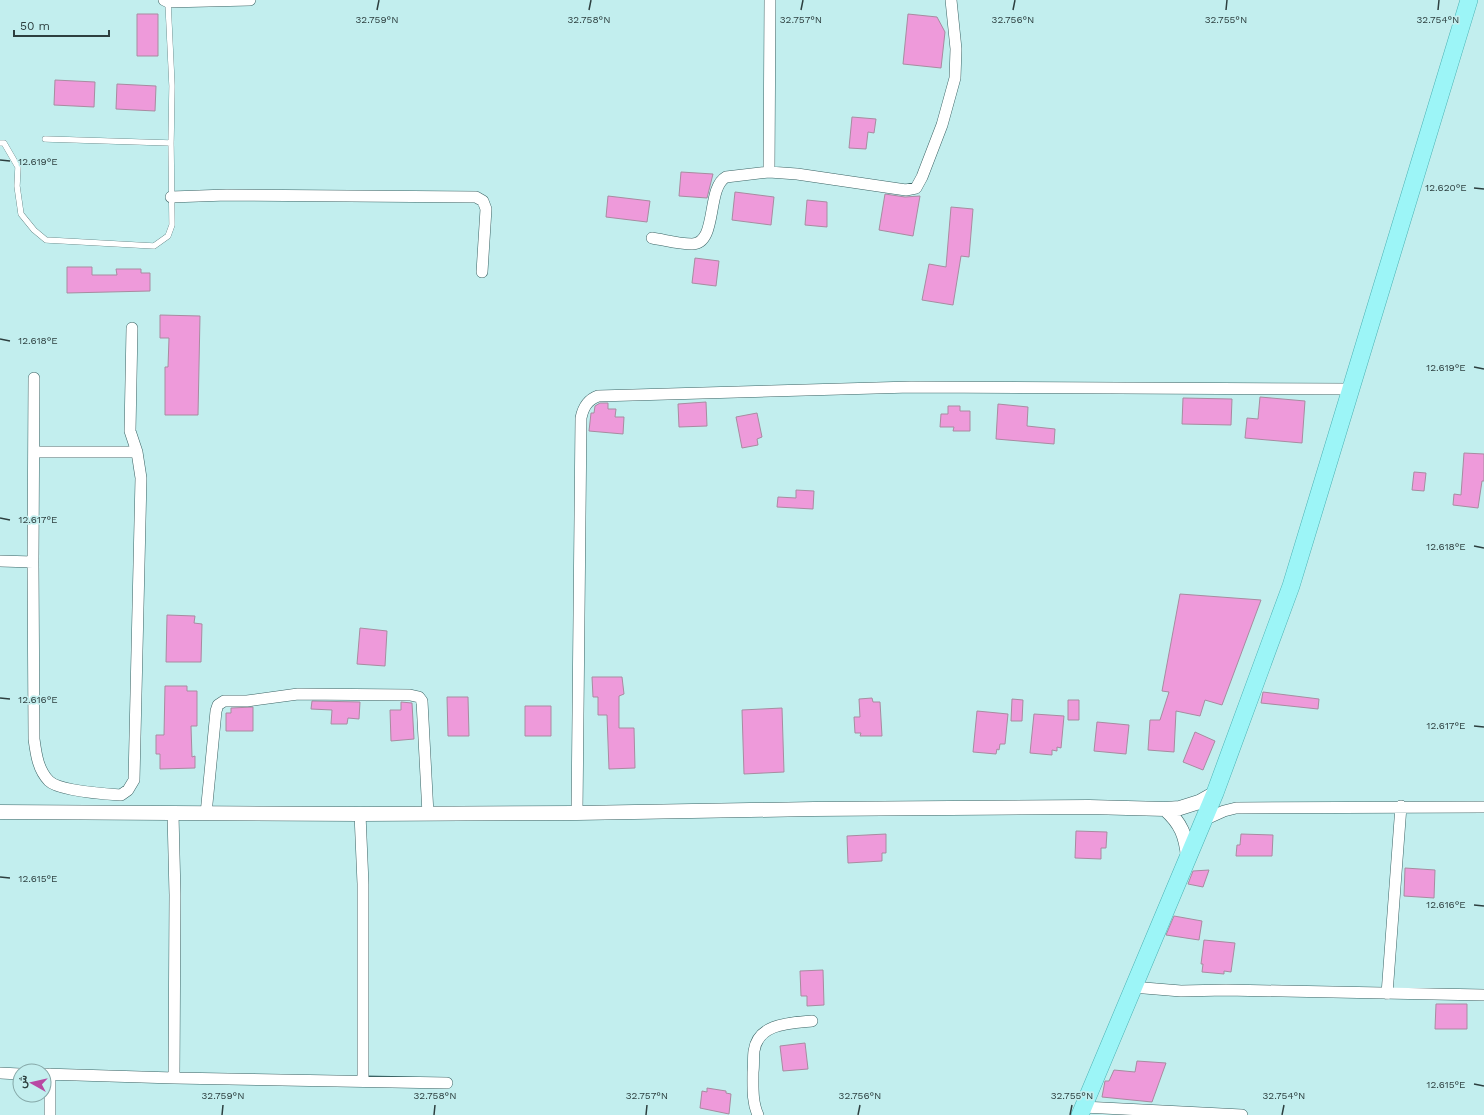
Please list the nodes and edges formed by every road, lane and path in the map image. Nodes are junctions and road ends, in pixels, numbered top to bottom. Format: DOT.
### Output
graph roads {
  1 [pos="250,0"];
  2 [pos="770,0"];
  3 [pos="951,0"];
  4 [pos="1469,0"];
  5 [pos="166,1"];
  6 [pos="45,139"];
  7 [pos="0,143"];
  8 [pos="171,144"];
  9 [pos="769,172"];
  10 [pos="171,197"];
  11 [pos="652,238"];
  12 [pos="482,272"];
  13 [pos="132,328"];
  14 [pos="34,378"];
  15 [pos="1351,389"];
  16 [pos="34,452"];
  17 [pos="137,452"];
  18 [pos="0,561"];
  19 [pos="33,562"];
  20 [pos="1215,793"];
  21 [pos="1401,806"];
  22 [pos="1484,807"];
  23 [pos="1165,809"];
  24 [pos="0,812"];
  25 [pos="577,813"];
  26 [pos="173,814"];
  27 [pos="206,814"];
  28 [pos="360,814"];
  29 [pos="428,814"];
  30 [pos="1204,820"];
  31 [pos="1188,857"];
  32 [pos="1132,987"];
  33 [pos="1387,994"];
  34 [pos="1484,995"];
  35 [pos="812,1021"];
  36 [pos="0,1073"];
  37 [pos="12,1074"];
  38 [pos="52,1074"];
  39 [pos="174,1078"];
  40 [pos="363,1081"];
  41 [pos="447,1083"];
  42 [pos="49,1103"];
  43 [pos="1082,1111"];
  44 [pos="1160,1113"];
  45 [pos="50,1115"];
  46 [pos="758,1115"];
  47 [pos="1242,1115"];
  1 -- 5 [label="street"];
  2 -- 9 [label="street"];
  3 -- 9 [label="street"];
  4 -- 15 [label="main road"];
  5 -- 8 [label="lane"];
  6 -- 8 [label="lane"];
  7 -- 10 [label="lane"];
  8 -- 10 [label="lane"];
  9 -- 11 [label="street"];
  10 -- 12 [label="street"];
  13 -- 17 [label="street"];
  14 -- 16 [label="street"];
  15 -- 20 [label="main road"];
  15 -- 25 [label="street"];
  16 -- 17 [label="street"];
  16 -- 19 [label="street"];
  17 -- 19 [label="street"];
  18 -- 19 [label="street"];
  20 -- 23 [label="street"];
  20 -- 30 [label="main road"];
  21 -- 22 [label="street"];
  21 -- 30 [label="street"];
  21 -- 33 [label="street"];
  23 -- 25 [label="street"];
  23 -- 31 [label="street"];
  24 -- 26 [label="street"];
  25 -- 29 [label="street"];
  26 -- 27 [label="street"];
  26 -- 39 [label="street"];
  27 -- 28 [label="street"];
  27 -- 29 [label="street"];
  28 -- 29 [label="street"];
  28 -- 40 [label="street"];
  30 -- 31 [label="main road"];
  31 -- 32 [label="main road"];
  32 -- 33 [label="street"];
  32 -- 43 [label="main road"];
  33 -- 34 [label="street"];
  35 -- 46 [label="street"];
  36 -- 37 [label="street"];
  38 -- 39 [label="street"];
  39 -- 40 [label="street"];
  40 -- 41 [label="street"];
  42 -- 45 [label="street"];
  43 -- 44 [label="street"];
  44 -- 47 [label="street"];
}
